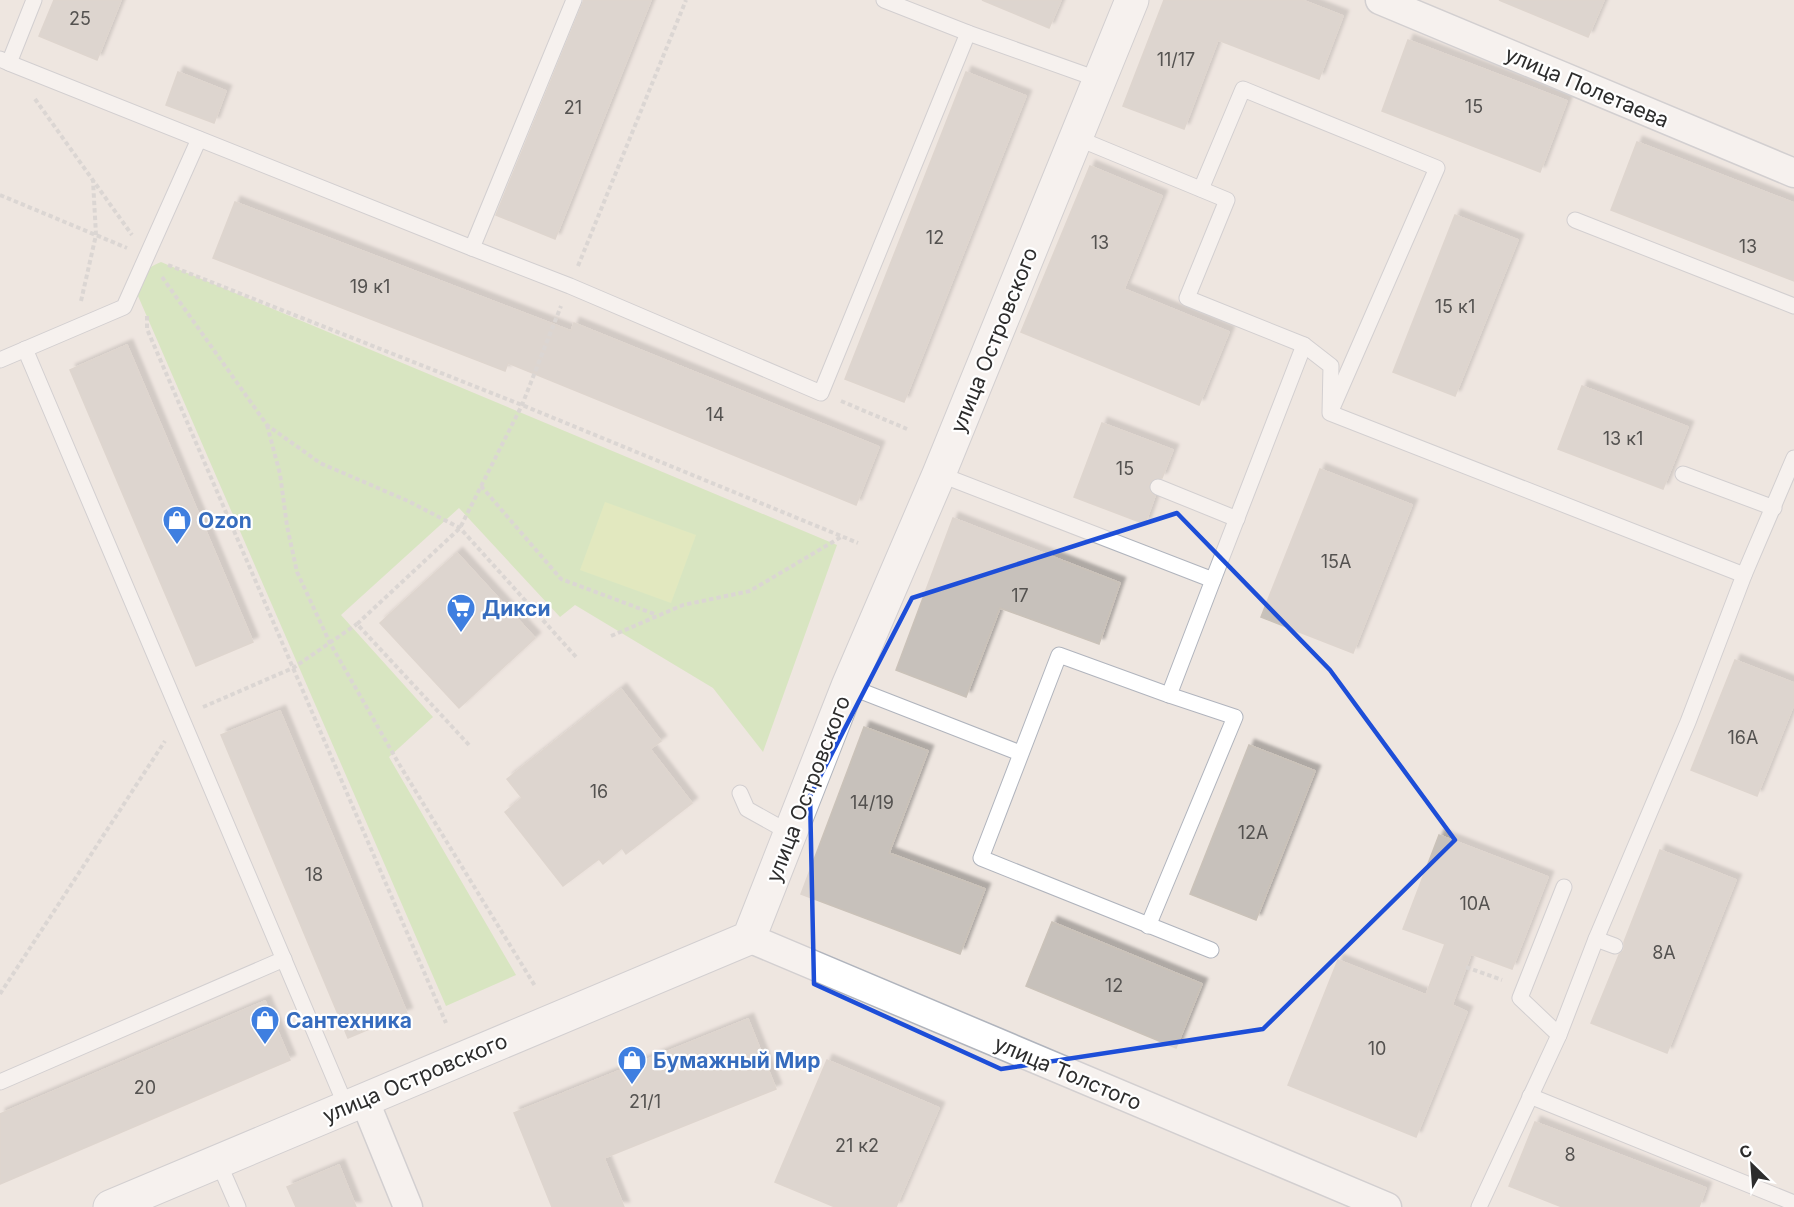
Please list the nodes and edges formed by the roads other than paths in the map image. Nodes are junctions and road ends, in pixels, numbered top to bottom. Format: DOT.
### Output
graph roads {
  1 [pos="34,0"];
  2 [pos="574,0"];
  3 [pos="884,0"];
  4 [pos="1132,0"];
  5 [pos="1380,0"];
  6 [pos="968,33"];
  7 [pos="4,61"];
  8 [pos="1100,80"];
  9 [pos="1077,138"];
  10 [pos="199,139"];
  11 [pos="1794,173"];
  12 [pos="1201,189"];
  13 [pos="1575,220"];
  14 [pos="472,248"];
  15 [pos="1794,306"];
  16 [pos="1304,345"];
  17 [pos="25,349"];
  18 [pos="0,360"];
  19 [pos="1330,414"];
  20 [pos="1794,458"];
  21 [pos="939,474"];
  22 [pos="1683,474"];
  23 [pos="1158,487"];
  24 [pos="1774,508"];
  25 [pos="1237,519"];
  26 [pos="1744,575"];
  27 [pos="1213,580"];
  28 [pos="848,686"];
  29 [pos="1169,695"];
  30 [pos="1020,753"];
  31 [pos="740,794"];
  32 [pos="790,833"];
  33 [pos="1564,887"];
  34 [pos="1148,926"];
  35 [pos="749,938"];
  36 [pos="1596,939"];
  37 [pos="1616,946"];
  38 [pos="1210,950"];
  39 [pos="284,959"];
  40 [pos="1558,1035"];
  41 [pos="0,1082"];
  42 [pos="1530,1096"];
  43 [pos="355,1103"];
  44 [pos="218,1161"];
  45 [pos="1794,1203"];
  46 [pos="110,1207"];
  47 [pos="238,1207"];
  48 [pos="408,1207"];
  49 [pos="1387,1207"];
  50 [pos="1479,1207"];
  1 -- 7 [label="lane"];
  2 -- 14 [label="lane"];
  3 -- 6 [label="lane"];
  4 -- 8 [label="street, улица Островского"];
  5 -- 11 [label="street, улица Полетаева"];
  6 -- 8 [label="lane"];
  6 -- 14 [label="lane"];
  7 -- 10 [label="lane"];
  8 -- 9 [label="street, улица Островского"];
  9 -- 12 [label="lane"];
  9 -- 21 [label="street, улица Островского"];
  10 -- 14 [label="lane"];
  10 -- 17 [label="lane"];
  12 -- 16 [label="lane"];
  12 -- 19 [label="lane"];
  13 -- 15 [label="lane"];
  16 -- 19 [label="lane"];
  16 -- 25 [label="lane"];
  17 -- 18 [label="lane"];
  17 -- 39 [label="lane"];
  19 -- 26 [label="lane"];
  20 -- 24 [label="lane"];
  21 -- 27 [label="lane"];
  21 -- 28 [label="street, улица Островского"];
  22 -- 24 [label="lane"];
  23 -- 25 [label="lane"];
  24 -- 26 [label="lane"];
  25 -- 27 [label="lane"];
  26 -- 36 [label="lane"];
  27 -- 29 [label="lane"];
  28 -- 30 [label="lane"];
  28 -- 32 [label="street, улица Островского"];
  29 -- 30 [label="lane"];
  29 -- 34 [label="lane"];
  30 -- 34 [label="lane"];
  31 -- 32 [label="lane"];
  32 -- 35 [label="street, улица Островского"];
  33 -- 40 [label="lane"];
  34 -- 38 [label="lane"];
  35 -- 43 [label="street, улица Островского"];
  35 -- 49 [label="street, улица Толстого"];
  36 -- 37 [label="lane"];
  36 -- 40 [label="lane"];
  39 -- 41 [label="lane"];
  39 -- 43 [label="lane"];
  40 -- 42 [label="lane"];
  42 -- 45 [label="lane"];
  42 -- 50 [label="lane"];
  43 -- 44 [label="street, улица Островского"];
  43 -- 48 [label="street"];
  44 -- 46 [label="street, улица Островского"];
  44 -- 47 [label="lane"];
}
